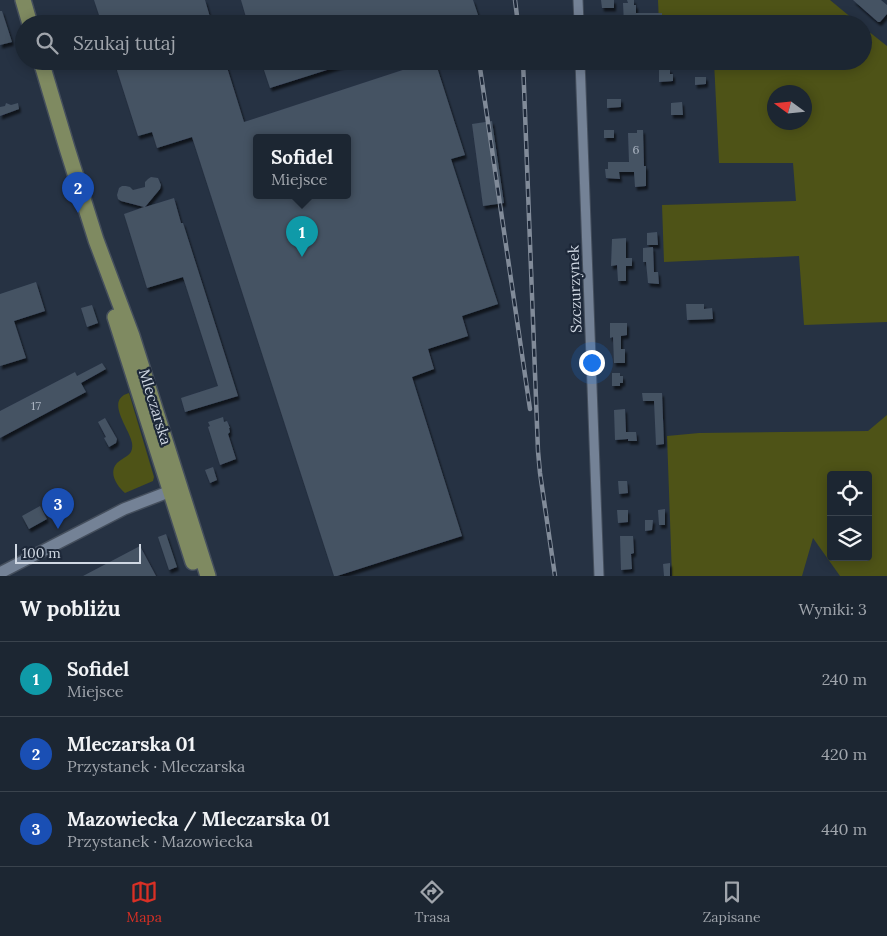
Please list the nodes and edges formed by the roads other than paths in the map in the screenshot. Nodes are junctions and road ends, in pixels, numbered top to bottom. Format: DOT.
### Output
graph roads {
  1 [pos="23,0"];
  2 [pos="578,0"];
  3 [pos="27,15"];
  4 [pos="579,15"];
  5 [pos="43,70"];
  6 [pos="580,70"];
  7 [pos="175,490"];
  8 [pos="0,573"];
  9 [pos="197,576"];
  10 [pos="208,576"];
  11 [pos="599,576"];
  1 -- 3 [label="main road"];
  2 -- 4 [label="street"];
  5 -- 7 [label="main road, Mleczarska"];
  6 -- 11 [label="street, Szczurzynek"];
  7 -- 8 [label="street"];
  7 -- 9 [label="main road, Mleczarska"];
  7 -- 10 [label="main road, Mleczarska"];
}
